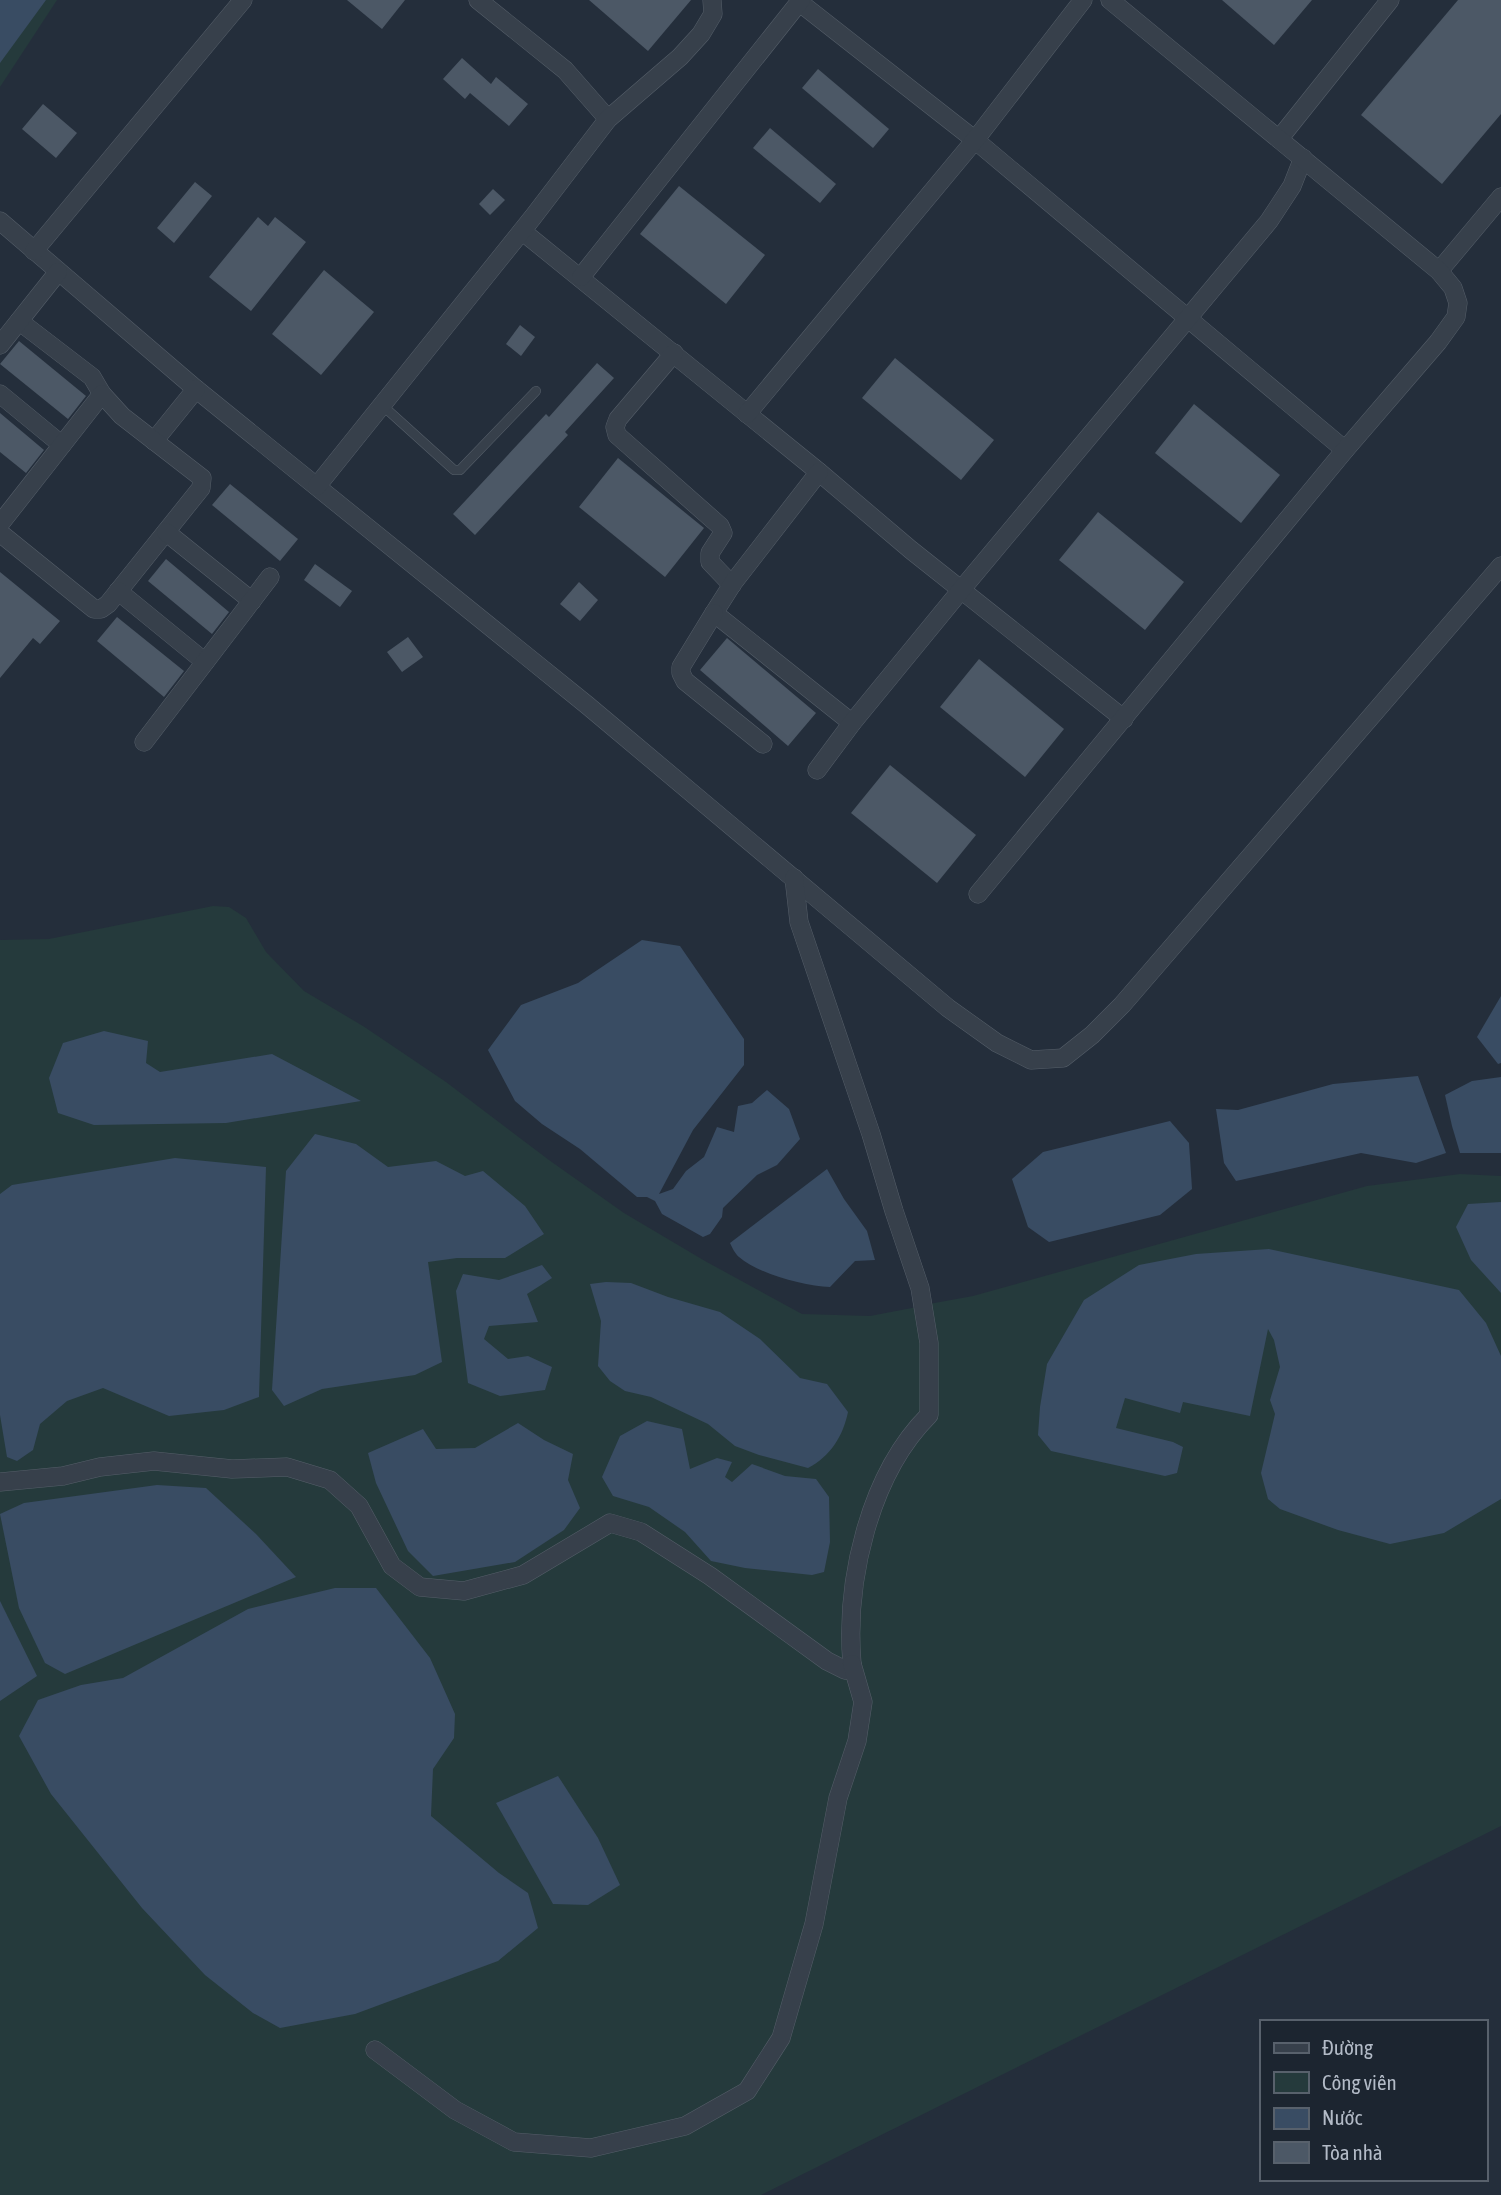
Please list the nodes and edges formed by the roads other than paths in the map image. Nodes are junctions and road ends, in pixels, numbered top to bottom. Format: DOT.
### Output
graph roads {
  1 [pos="243,0"];
  2 [pos="478,0"];
  3 [pos="712,0"];
  4 [pos="1083,0"];
  5 [pos="1110,0"];
  6 [pos="1390,0"];
  7 [pos="800,1"];
  8 [pos="607,120"];
  9 [pos="975,139"];
  10 [pos="1279,139"];
  11 [pos="1303,159"];
  12 [pos="1501,197"];
  13 [pos="0,221"];
  14 [pos="522,231"];
  15 [pos="34,251"];
  16 [pos="1439,271"];
  17 [pos="58,272"];
  18 [pos="581,277"];
  19 [pos="1187,318"];
  20 [pos="19,321"];
  21 [pos="0,345"];
  22 [pos="674,354"];
  23 [pos="196,389"];
  24 [pos="536,391"];
  25 [pos="0,394"];
  26 [pos="102,394"];
  27 [pos="382,405"];
  28 [pos="747,414"];
  29 [pos="153,440"];
  30 [pos="62,445"];
  31 [pos="1345,450"];
  32 [pos="820,472"];
  33 [pos="317,486"];
  34 [pos="0,523"];
  35 [pos="166,532"];
  36 [pos="0,533"];
  37 [pos="1501,566"];
  38 [pos="270,577"];
  39 [pos="732,585"];
  40 [pos="961,590"];
  41 [pos="118,592"];
  42 [pos="252,601"];
  43 [pos="714,613"];
  44 [pos="205,662"];
  45 [pos="1124,719"];
  46 [pos="852,723"];
  47 [pos="144,742"];
  48 [pos="763,744"];
  49 [pos="817,770"];
  50 [pos="794,878"];
  51 [pos="978,894"];
  52 [pos="0,1482"];
  53 [pos="852,1664"];
  54 [pos="375,2050"];
  1 -- 15 [label="street"];
  2 -- 8 [label="street"];
  3 -- 8 [label="street"];
  4 -- 9 [label="street"];
  5 -- 10 [label="street"];
  6 -- 10 [label="street"];
  7 -- 9 [label="street"];
  7 -- 18 [label="street"];
  8 -- 14 [label="street"];
  9 -- 19 [label="street"];
  9 -- 28 [label="street"];
  10 -- 11 [label="street"];
  11 -- 16 [label="street"];
  11 -- 19 [label="street"];
  12 -- 16 [label="street"];
  13 -- 15 [label="street"];
  14 -- 18 [label="street"];
  14 -- 27 [label="street"];
  15 -- 17 [label="street"];
  16 -- 31 [label="street"];
  17 -- 20 [label="street"];
  17 -- 23 [label="street"];
  18 -- 22 [label="street"];
  19 -- 31 [label="street"];
  19 -- 40 [label="street"];
  20 -- 21 [label="street"];
  20 -- 26 [label="street"];
  22 -- 28 [label="street"];
  22 -- 39 [label="street"];
  23 -- 29 [label="street"];
  23 -- 33 [label="street"];
  24 -- 27 [label="lane"];
  25 -- 30 [label="street"];
  26 -- 29 [label="street"];
  26 -- 30 [label="street"];
  27 -- 33 [label="street"];
  28 -- 32 [label="street"];
  29 -- 35 [label="street"];
  30 -- 34 [label="street"];
  31 -- 45 [label="street"];
  32 -- 39 [label="street"];
  32 -- 40 [label="street"];
  33 -- 50 [label="street"];
  35 -- 41 [label="street"];
  35 -- 42 [label="street"];
  36 -- 41 [label="street"];
  37 -- 50 [label="street"];
  38 -- 42 [label="street"];
  39 -- 43 [label="street"];
  40 -- 45 [label="street"];
  40 -- 46 [label="street"];
  41 -- 44 [label="street"];
  42 -- 44 [label="street"];
  43 -- 46 [label="street"];
  43 -- 48 [label="street"];
  44 -- 47 [label="street"];
  45 -- 51 [label="street"];
  46 -- 49 [label="street"];
  50 -- 53 [label="street"];
  52 -- 53 [label="street"];
  53 -- 54 [label="street"];
}
